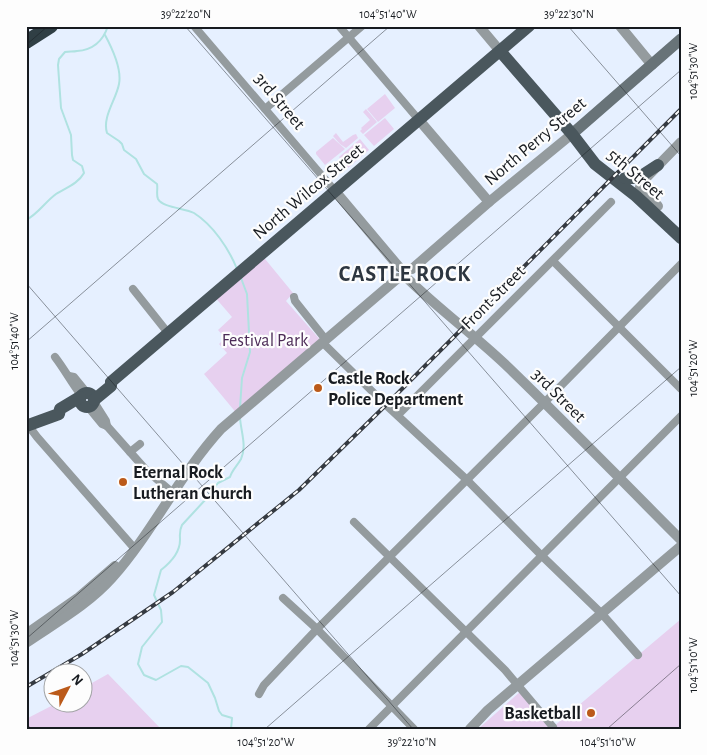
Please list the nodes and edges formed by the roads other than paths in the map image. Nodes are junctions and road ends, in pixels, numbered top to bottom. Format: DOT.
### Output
graph roads {
  1 [pos="50,26"];
  2 [pos="339,26"];
  3 [pos="362,26"];
  4 [pos="479,26"];
  5 [pos="529,26"];
  6 [pos="620,26"];
  7 [pos="197,27"];
  8 [pos="26,38"];
  9 [pos="349,38"];
  10 [pos="681,39"];
  11 [pos="26,42"];
  12 [pos="500,51"];
  13 [pos="652,65"];
  14 [pos="265,109"];
  15 [pos="419,120"];
  16 [pos="572,134"];
  17 [pos="681,142"];
  18 [pos="658,165"];
  19 [pos="646,177"];
  20 [pos="625,178"];
  21 [pos="639,190"];
  22 [pos="335,191"];
  23 [pos="489,202"];
  24 [pos="611,202"];
  25 [pos="654,207"];
  26 [pos="681,229"];
  27 [pos="681,238"];
  28 [pos="552,261"];
  29 [pos="681,264"];
  30 [pos="399,266"];
  31 [pos="412,269"];
  32 [pos="403,279"];
  33 [pos="133,289"];
  34 [pos="294,297"];
  35 [pos="619,327"];
  36 [pos="168,333"];
  37 [pos="476,337"];
  38 [pos="324,342"];
  39 [pos="55,357"];
  40 [pos="681,389"];
  41 [pos="87,399"];
  42 [pos="544,403"];
  43 [pos="398,415"];
  44 [pos="681,416"];
  45 [pos="27,425"];
  46 [pos="140,444"];
  47 [pos="130,452"];
  48 [pos="618,478"];
  49 [pos="466,479"];
  50 [pos="173,493"];
  51 [pos="354,522"];
  52 [pos="681,540"];
  53 [pos="681,546"];
  54 [pos="135,549"];
  55 [pos="541,555"];
  56 [pos="390,556"];
  57 [pos="283,598"];
  58 [pos="602,614"];
  59 [pos="317,629"];
  60 [pos="465,632"];
  61 [pos="26,634"];
  62 [pos="26,643"];
  63 [pos="638,655"];
  64 [pos="518,685"];
  65 [pos="259,694"];
  66 [pos="392,706"];
  67 [pos="553,727"];
  68 [pos="369,729"];
  69 [pos="414,729"];
  70 [pos="470,729"];
  1 -- 8 [label="highway"];
  1 -- 11 [label="highway"];
  2 -- 9 [label="street"];
  3 -- 9 [label="street"];
  4 -- 12 [label="street, 5th Street"];
  5 -- 12 [label="main road, North Wilcox Street"];
  6 -- 13 [label="street"];
  7 -- 14 [label="street, 3rd Street"];
  9 -- 14 [label="street"];
  9 -- 15 [label="street"];
  10 -- 13 [label="main road, North Perry Street"];
  12 -- 15 [label="main road, North Wilcox Street"];
  12 -- 16 [label="main road, 5th Street"];
  13 -- 16 [label="main road, North Perry Street"];
  14 -- 22 [label="street, 3rd Street"];
  15 -- 22 [label="main road, North Wilcox Street"];
  15 -- 23 [label="street"];
  16 -- 20 [label="main road, 5th Street"];
  16 -- 23 [label="street, North Perry Street"];
  16 -- 25 [label="main road, 5th Street"];
  17 -- 18 [label="street"];
  18 -- 19 [label="street"];
  18 -- 20 [label="main road"];
  19 -- 21 [label="street"];
  19 -- 25 [label="street"];
  20 -- 21 [label="main road, 5th Street"];
  21 -- 25 [label="main road, 5th Street"];
  22 -- 30 [label="street, 3rd Street"];
  22 -- 36 [label="main road, North Wilcox Street"];
  23 -- 31 [label="street, North Perry Street"];
  24 -- 28 [label="street, Front Street"];
  25 -- 26 [label="main road, 5th Street"];
  25 -- 27 [label="main road, 5th Street"];
  28 -- 35 [label="street"];
  28 -- 37 [label="street, Front Street"];
  29 -- 35 [label="street"];
  30 -- 31 [label="street"];
  30 -- 32 [label="street"];
  31 -- 32 [label="street"];
  32 -- 37 [label="street, 3rd Street"];
  32 -- 38 [label="street"];
  33 -- 36 [label="street"];
  34 -- 38 [label="street"];
  35 -- 40 [label="street"];
  35 -- 42 [label="street"];
  36 -- 41 [label="main road, North Wilcox Street"];
  37 -- 42 [label="street, 3rd Street"];
  37 -- 43 [label="street, Front Street"];
  38 -- 43 [label="street"];
  38 -- 50 [label="street"];
  39 -- 41 [label="street"];
  41 -- 45 [label="main road"];
  41 -- 47 [label="street"];
  42 -- 48 [label="street, 3rd Street"];
  42 -- 49 [label="street"];
  43 -- 49 [label="street"];
  44 -- 48 [label="street"];
  45 -- 54 [label="street"];
  46 -- 47 [label="street"];
  47 -- 50 [label="street"];
  48 -- 52 [label="street, 3rd Street"];
  48 -- 55 [label="street"];
  49 -- 55 [label="street"];
  49 -- 56 [label="street"];
  50 -- 54 [label="street"];
  51 -- 56 [label="street"];
  53 -- 58 [label="street"];
  54 -- 61 [label="street"];
  54 -- 62 [label="street"];
  55 -- 58 [label="street"];
  55 -- 60 [label="street"];
  56 -- 59 [label="street"];
  56 -- 60 [label="street"];
  57 -- 59 [label="street"];
  58 -- 63 [label="street"];
  58 -- 64 [label="street"];
  59 -- 65 [label="street"];
  59 -- 66 [label="street"];
  60 -- 64 [label="street"];
  60 -- 66 [label="street"];
  64 -- 67 [label="street"];
  64 -- 70 [label="street"];
  66 -- 68 [label="street"];
  66 -- 69 [label="street"];
}
